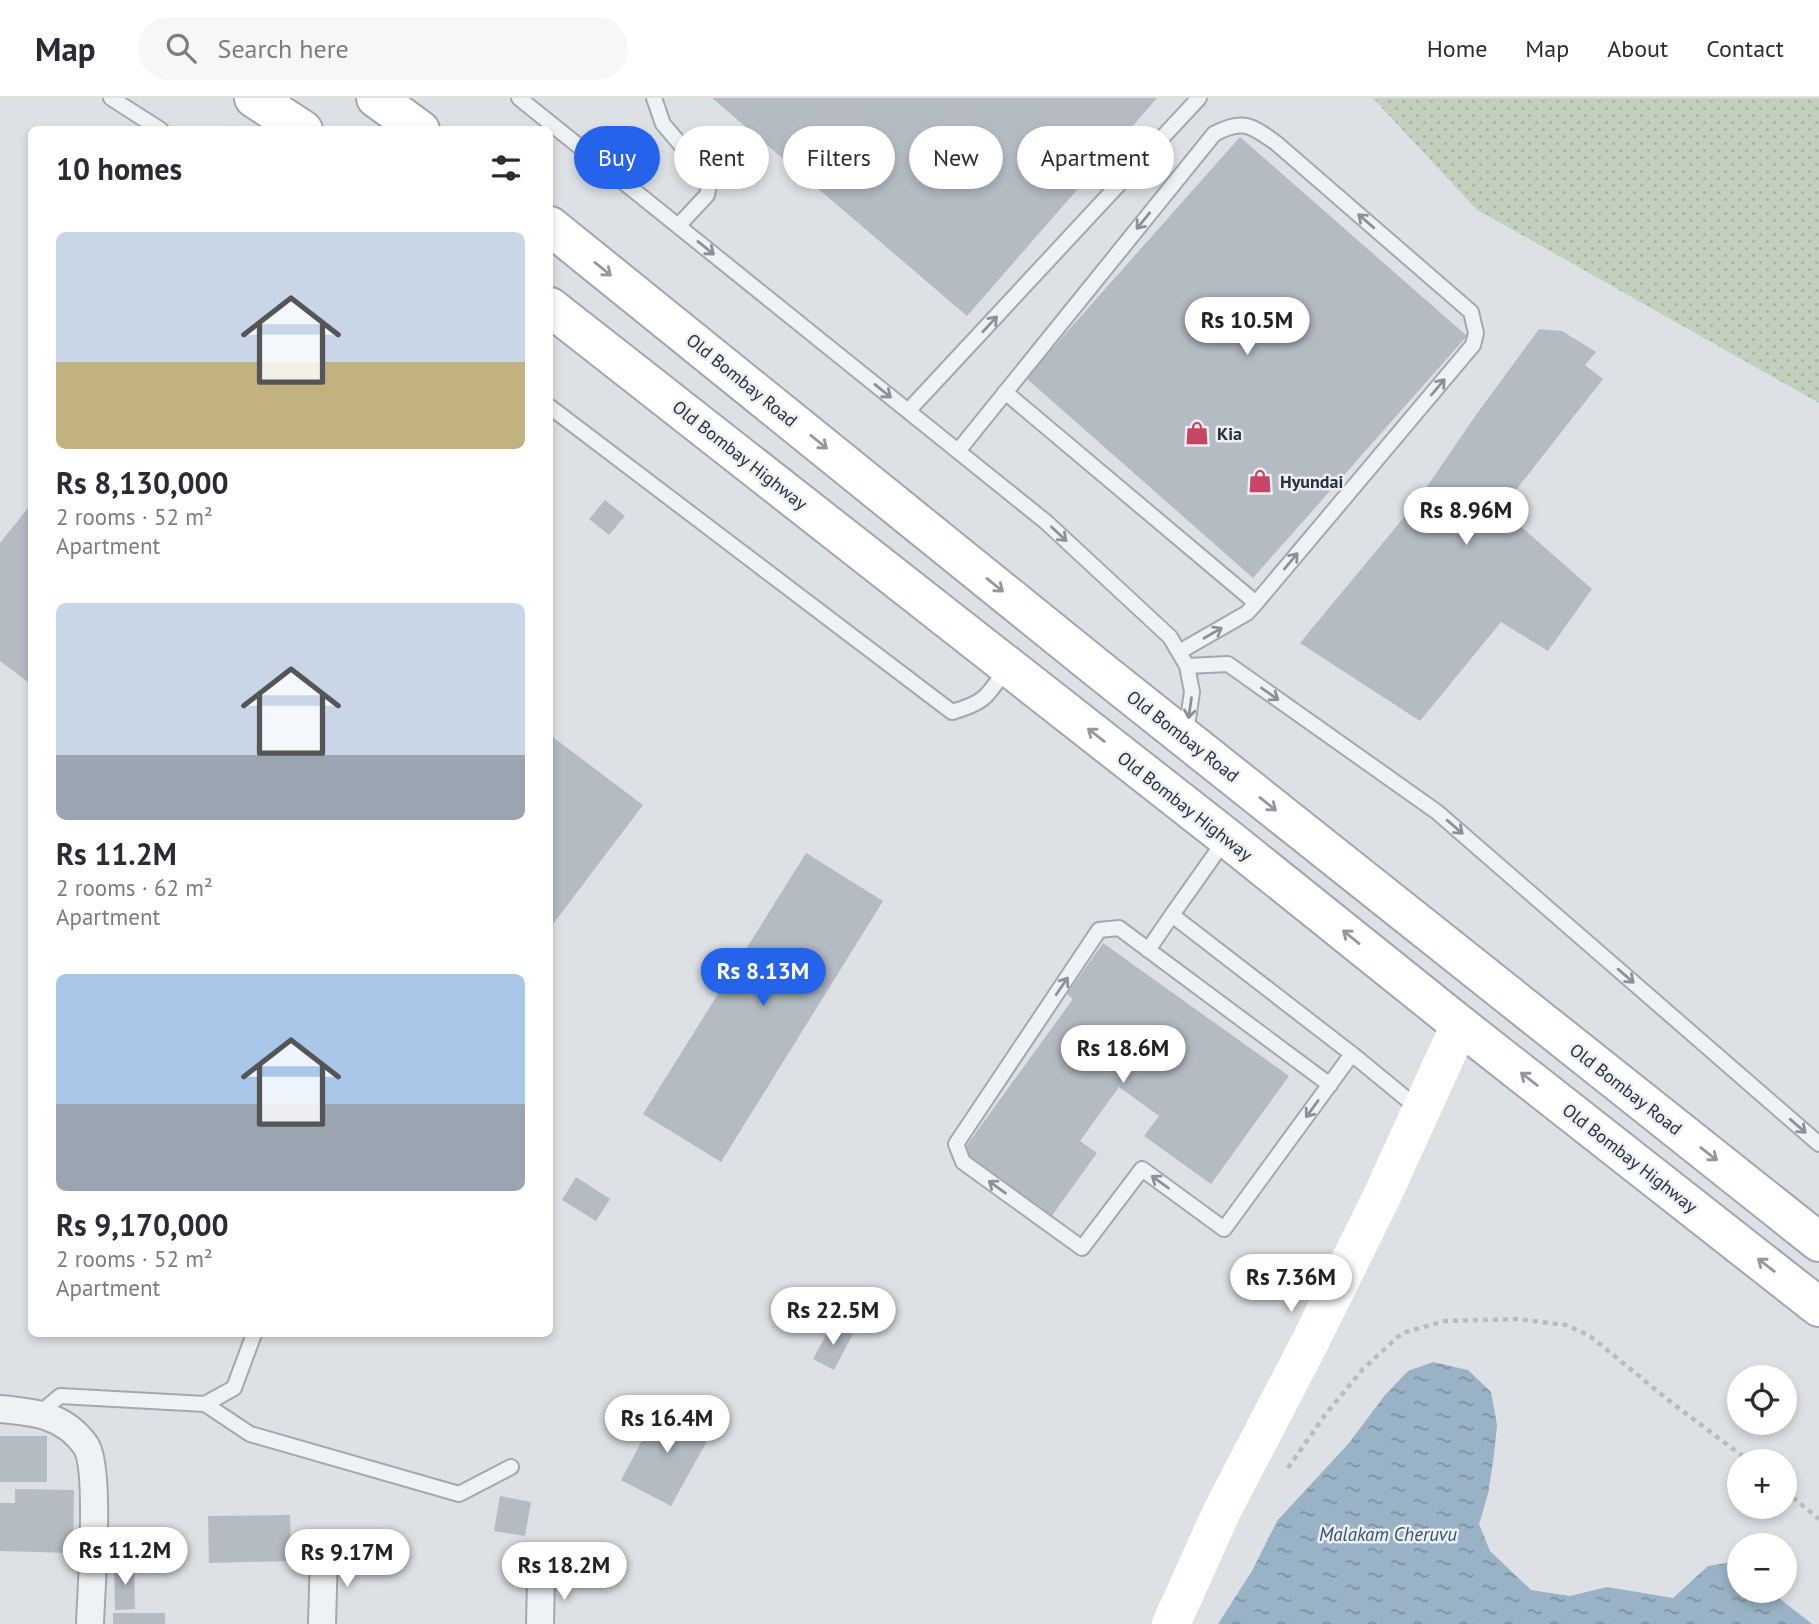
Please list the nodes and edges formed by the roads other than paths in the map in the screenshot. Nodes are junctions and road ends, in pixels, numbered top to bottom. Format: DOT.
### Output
graph roads {
  1 [pos="111,98"];
  2 [pos="254,98"];
  3 [pos="376,98"];
  4 [pos="519,98"];
  5 [pos="654,98"];
  6 [pos="1199,98"];
  7 [pos="155,126"];
  8 [pos="297,126"];
  9 [pos="414,126"];
  10 [pos="679,225"];
  11 [pos="553,228"];
  12 [pos="553,309"];
  13 [pos="1005,392"];
  14 [pos="553,409"];
  15 [pos="908,411"];
  16 [pos="958,451"];
  17 [pos="1256,603"];
  18 [pos="1179,652"];
  19 [pos="1008,666"];
  20 [pos="1187,666"];
  21 [pos="1186,738"];
  22 [pos="1227,838"];
  23 [pos="1172,915"];
  24 [pos="1148,950"];
  25 [pos="1460,1025"];
  26 [pos="1352,1054"];
  27 [pos="1330,1085"];
  28 [pos="1421,1111"];
  29 [pos="1819,1144"];
  30 [pos="1819,1242"];
  31 [pos="1819,1307"];
  32 [pos="253,1337"];
  33 [pos="205,1404"];
  34 [pos="0,1409"];
  35 [pos="40,1413"];
  36 [pos="511,1467"];
  37 [pos="324,1553"];
  38 [pos="541,1579"];
  39 [pos="90,1624"];
  40 [pos="322,1624"];
  41 [pos="540,1624"];
  42 [pos="1171,1624"];
  1 -- 7 [label="lane"];
  2 -- 8 [label="main road"];
  3 -- 9 [label="main road"];
  4 -- 10 [label="lane"];
  5 -- 10 [label="lane"];
  15 -- 6 [label="lane, one-way"];
  10 -- 15 [label="lane, one-way"];
  11 -- 21 [label="main road, Old Bombay Road, one-way"];
  12 -- 19 [label="main road, Old Bombay Highway"];
  13 -- 16 [label="lane"];
  13 -- 17 [label="lane"];
  17 -- 13 [label="lane, one-way"];
  14 -- 19 [label="lane"];
  15 -- 16 [label="lane"];
  16 -- 18 [label="lane, one-way"];
  18 -- 17 [label="lane, one-way"];
  18 -- 20 [label="lane"];
  22 -- 19 [label="main road, Old Bombay Highway, one-way"];
  20 -- 21 [label="lane, one-way"];
  20 -- 29 [label="lane, one-way"];
  21 -- 30 [label="main road, Old Bombay Road, one-way"];
  22 -- 23 [label="lane"];
  25 -- 22 [label="main road, Old Bombay Highway, one-way"];
  23 -- 24 [label="lane"];
  23 -- 26 [label="lane"];
  24 -- 27 [label="lane"];
  27 -- 24 [label="lane, one-way"];
  25 -- 28 [label="main road"];
  31 -- 25 [label="main road, Old Bombay Highway, one-way"];
  26 -- 27 [label="lane"];
  26 -- 28 [label="lane"];
  28 -- 42 [label="main road"];
  32 -- 33 [label="lane"];
  33 -- 35 [label="lane"];
  33 -- 36 [label="lane"];
  34 -- 35 [label="street"];
  35 -- 39 [label="street"];
  37 -- 40 [label="street"];
  38 -- 41 [label="street"];
}
